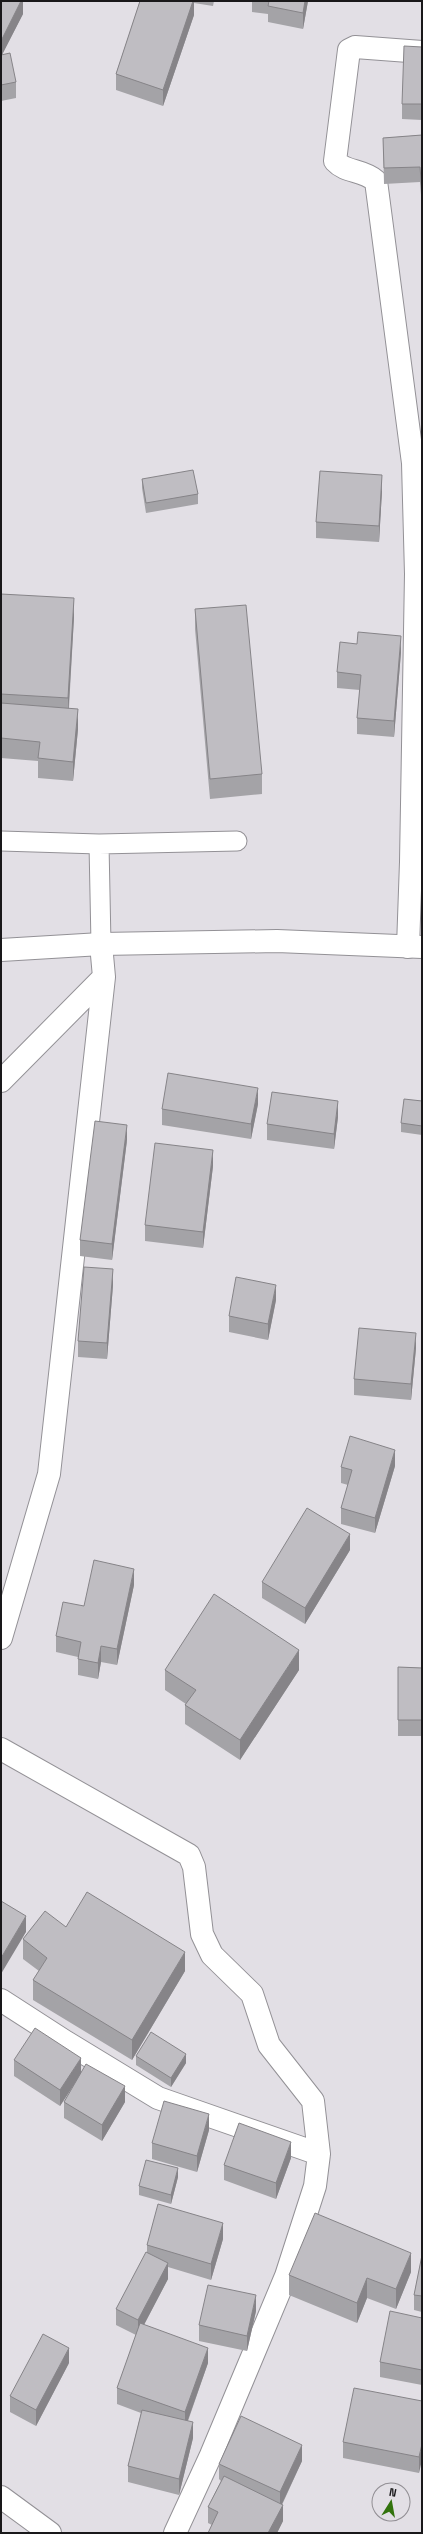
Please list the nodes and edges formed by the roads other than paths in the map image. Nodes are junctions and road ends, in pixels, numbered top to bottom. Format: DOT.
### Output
graph roads {
  1 [pos="422,52"];
  2 [pos="1,841"];
  3 [pos="236,841"];
  4 [pos="99,844"];
  5 [pos="101,944"];
  6 [pos="415,947"];
  7 [pos="1,950"];
  8 [pos="104,977"];
  9 [pos="1,1081"];
  10 [pos="1,1638"];
  11 [pos="1,1749"];
  12 [pos="1,2000"];
  13 [pos="319,2154"];
  14 [pos="1,2497"];
  15 [pos="50,2533"];
  16 [pos="175,2533"];
  1 -- 6 [label="street"];
  2 -- 4 [label="lane"];
  3 -- 4 [label="lane"];
  4 -- 5 [label="lane"];
  5 -- 6 [label="street"];
  5 -- 7 [label="street"];
  5 -- 8 [label="street"];
  8 -- 9 [label="street"];
  8 -- 10 [label="street"];
  11 -- 13 [label="street"];
  12 -- 13 [label="street"];
  13 -- 16 [label="street"];
  14 -- 15 [label="street"];
}
